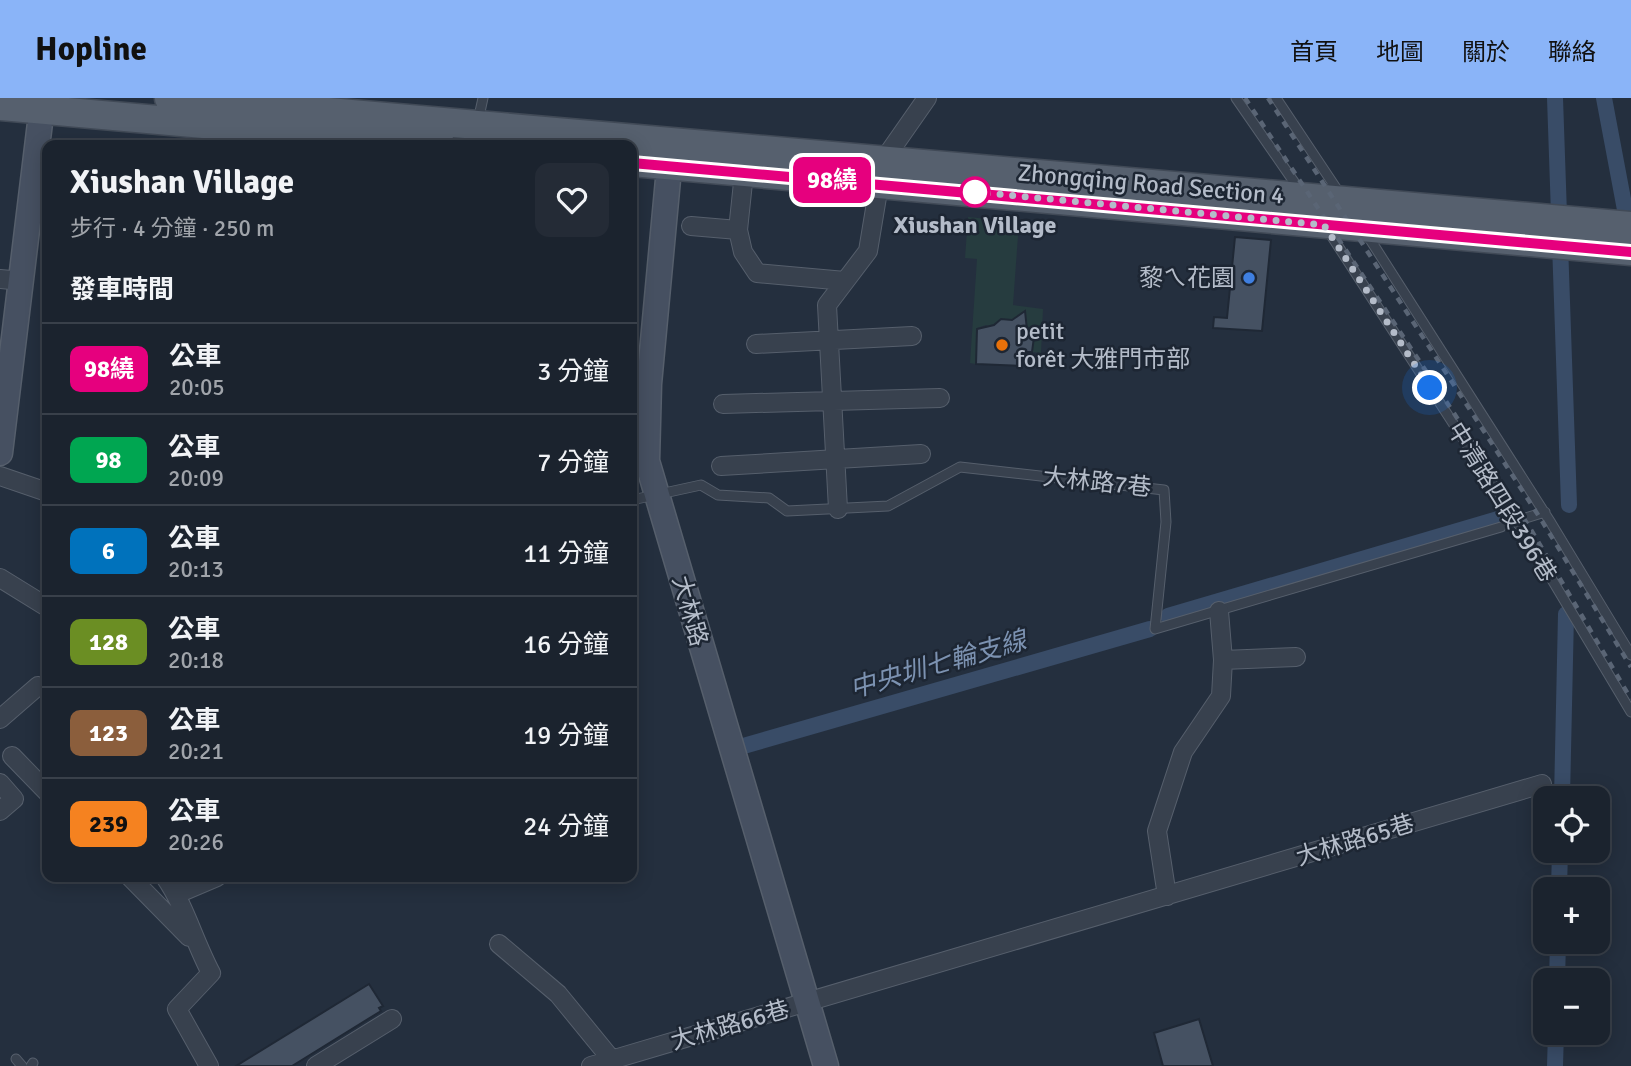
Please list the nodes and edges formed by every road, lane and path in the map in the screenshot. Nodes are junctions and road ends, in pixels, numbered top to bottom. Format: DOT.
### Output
graph roads {
  1 [pos="169,98"];
  2 [pos="483,98"];
  3 [pos="927,98"];
  4 [pos="1236,98"];
  5 [pos="1276,98"];
  6 [pos="43,104"];
  7 [pos="0,106"];
  8 [pos="374,118"];
  9 [pos="477,126"];
  10 [pos="318,140"];
  11 [pos="429,140"];
  12 [pos="574,140"];
  13 [pos="637,149"];
  14 [pos="670,154"];
  15 [pos="637,161"];
  16 [pos="744,173"];
  17 [pos="881,173"];
  18 [pos="1305,198"];
  19 [pos="1345,201"];
  20 [pos="1324,225"];
  21 [pos="691,226"];
  22 [pos="1631,226"];
  23 [pos="1364,228"];
  24 [pos="738,230"];
  25 [pos="1563,233"];
  26 [pos="1631,251"];
  27 [pos="11,280"];
  28 [pos="845,281"];
  29 [pos="912,335"];
  30 [pos="830,340"];
  31 [pos="757,344"];
  32 [pos="940,398"];
  33 [pos="832,401"];
  34 [pos="723,404"];
  35 [pos="1,428"];
  36 [pos="0,453"];
  37 [pos="921,454"];
  38 [pos="836,459"];
  39 [pos="721,466"];
  40 [pos="0,476"];
  41 [pos="42,490"];
  42 [pos="656,492"];
  43 [pos="637,498"];
  44 [pos="838,509"];
  45 [pos="1545,512"];
  46 [pos="1516,521"];
  47 [pos="1501,527"];
  48 [pos="0,578"];
  49 [pos="42,599"];
  50 [pos="1219,611"];
  51 [pos="1631,655"];
  52 [pos="1296,657"];
  53 [pos="1223,660"];
  54 [pos="37,686"];
  55 [pos="1631,712"];
  56 [pos="0,719"];
  57 [pos="12,756"];
  58 [pos="0,783"];
  59 [pos="1542,784"];
  60 [pos="42,787"];
  61 [pos="0,811"];
  62 [pos="135,882"];
  63 [pos="169,882"];
  64 [pos="205,882"];
  65 [pos="177,894"];
  66 [pos="1167,896"];
  67 [pos="194,943"];
  68 [pos="499,944"];
  69 [pos="808,1003"];
  70 [pos="393,1019"];
  71 [pos="612,1060"];
  72 [pos="209,1066"];
  73 [pos="316,1066"];
  74 [pos="591,1066"];
  75 [pos="826,1066"];
  1 -- 8 [label="main road, Zhongqing Road Section 4"];
  2 -- 9 [label="lane"];
  3 -- 17 [label="street"];
  4 -- 18 [label="lane"];
  5 -- 19 [label="lane"];
  6 -- 7 [label="main road, Zhongqing Road Section 4"];
  6 -- 10 [label="main road, Zhongqing Road Section 4"];
  6 -- 27 [label="street"];
  8 -- 9 [label="main road, Zhongqing Road Section 4"];
  8 -- 10 [label="main road, Zhongqing Road Section 4"];
  8 -- 11 [label="main road, Zhongqing Road Section 4"];
  9 -- 12 [label="main road, Zhongqing Road Section 4"];
  13 -- 14 [label="main road, Zhongqing Road Section 4"];
  14 -- 15 [label="main road, Zhongqing Road Section 4"];
  14 -- 16 [label="main road, Zhongqing Road Section 4"];
  14 -- 17 [label="main road, Zhongqing Road Section 4"];
  14 -- 42 [label="street, 大林路"];
  16 -- 17 [label="main road, Zhongqing Road Section 4"];
  16 -- 24 [label="street"];
  17 -- 18 [label="main road, Zhongqing Road Section 4"];
  17 -- 20 [label="main road, Zhongqing Road Section 4"];
  17 -- 28 [label="street"];
  18 -- 19 [label="main road, Zhongqing Road Section 4"];
  19 -- 25 [label="main road, Zhongqing Road Section 4"];
  20 -- 23 [label="main road, Zhongqing Road Section 4"];
  20 -- 46 [label="lane, 中清路四段396巷"];
  21 -- 24 [label="street"];
  22 -- 25 [label="main road, Zhongqing Road Section 4"];
  23 -- 25 [label="main road, Zhongqing Road Section 4"];
  23 -- 45 [label="lane, 中清路四段396巷"];
  24 -- 28 [label="street"];
  25 -- 26 [label="main road, Zhongqing Road Section 4"];
  27 -- 35 [label="street"];
  28 -- 30 [label="street"];
  29 -- 30 [label="street"];
  30 -- 31 [label="street"];
  30 -- 33 [label="street"];
  32 -- 33 [label="street"];
  33 -- 34 [label="street"];
  33 -- 38 [label="street"];
  35 -- 36 [label="street"];
  37 -- 38 [label="street"];
  38 -- 39 [label="street"];
  38 -- 44 [label="street"];
  40 -- 41 [label="street"];
  42 -- 43 [label="lane, 大林路7巷"];
  42 -- 44 [label="lane, 大林路7巷"];
  42 -- 69 [label="street, 大林路"];
  44 -- 50 [label="lane, 大林路7巷"];
  45 -- 46 [label="lane"];
  45 -- 51 [label="lane, 中清路四段396巷"];
  46 -- 55 [label="lane, 中清路四段396巷"];
  47 -- 50 [label="lane, 大林路7巷"];
  48 -- 49 [label="street"];
  50 -- 53 [label="street"];
  52 -- 53 [label="street"];
  53 -- 66 [label="street"];
  54 -- 56 [label="street"];
  57 -- 60 [label="street"];
  58 -- 61 [label="street"];
  59 -- 66 [label="street, 大林路65巷"];
  62 -- 67 [label="street"];
  63 -- 65 [label="street"];
  64 -- 65 [label="street"];
  65 -- 67 [label="street"];
  66 -- 69 [label="street, 大林路65巷"];
  67 -- 72 [label="street"];
  68 -- 71 [label="street"];
  69 -- 71 [label="street, 大林路66巷"];
  69 -- 75 [label="street, 大林路"];
  70 -- 73 [label="street"];
  71 -- 74 [label="street, 大林路66巷"];
}
